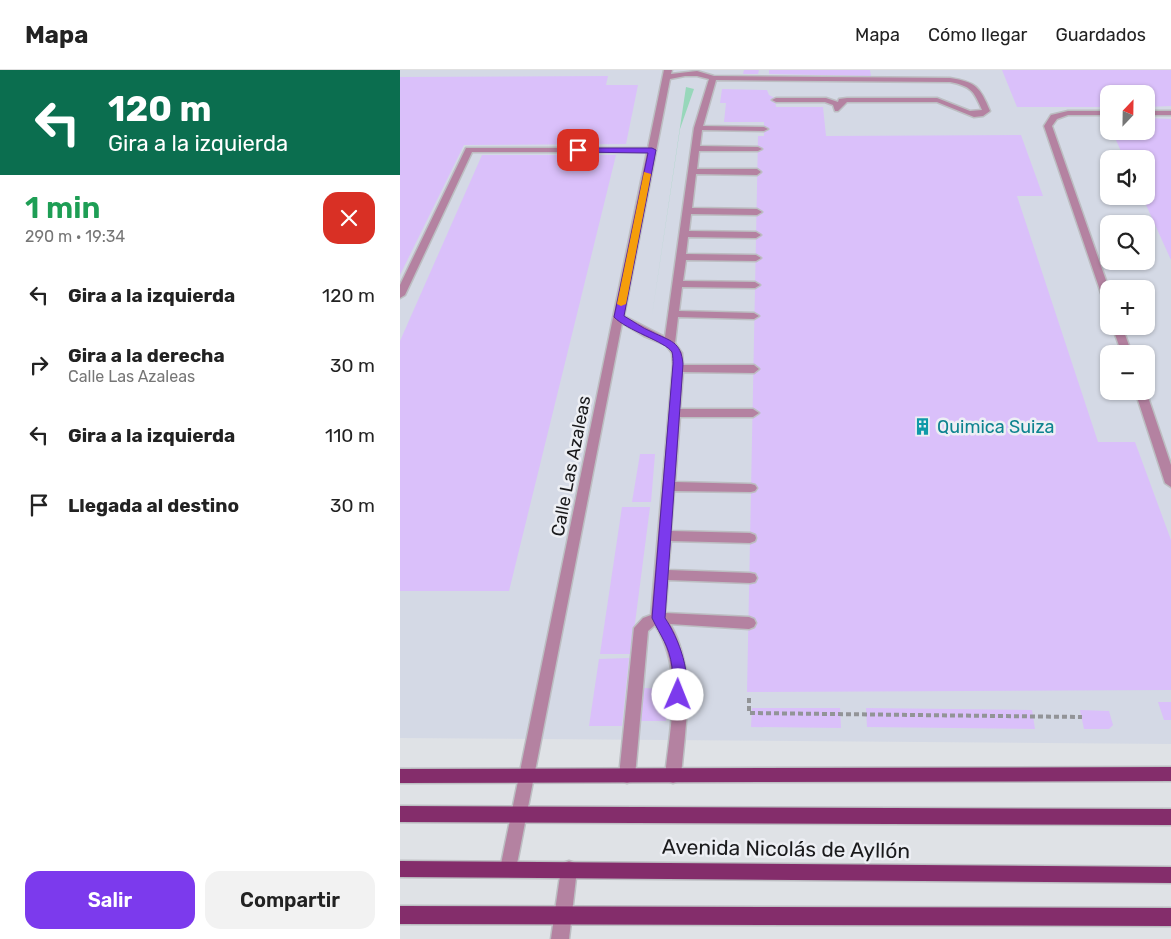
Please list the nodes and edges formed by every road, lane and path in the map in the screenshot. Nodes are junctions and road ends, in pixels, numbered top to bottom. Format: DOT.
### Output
graph roads {
  1 [pos="667,73"];
  2 [pos="765,74"];
  3 [pos="713,78"];
  4 [pos="776,100"];
  5 [pos="1100,112"];
  6 [pos="1155,112"];
  7 [pos="1171,112"];
  8 [pos="698,128"];
  9 [pos="764,129"];
  10 [pos="695,148"];
  11 [pos="758,149"];
  12 [pos="652,150"];
  13 [pos="692,171"];
  14 [pos="757,172"];
  15 [pos="687,211"];
  16 [pos="757,212"];
  17 [pos="684,234"];
  18 [pos="756,235"];
  19 [pos="681,257"];
  20 [pos="756,258"];
  21 [pos="1101,280"];
  22 [pos="678,284"];
  23 [pos="755,285"];
  24 [pos="400,295"];
  25 [pos="674,314"];
  26 [pos="754,316"];
  27 [pos="619,317"];
  28 [pos="670,343"];
  29 [pos="678,368"];
  30 [pos="754,369"];
  31 [pos="1143,400"];
  32 [pos="674,413"];
  33 [pos="753,413"];
  34 [pos="1171,483"];
  35 [pos="669,486"];
  36 [pos="751,488"];
  37 [pos="665,536"];
  38 [pos="750,538"];
  39 [pos="662,575"];
  40 [pos="750,578"];
  41 [pos="658,618"];
  42 [pos="749,623"];
  43 [pos="749,698"];
  44 [pos="1082,717"];
  45 [pos="1171,774"];
  46 [pos="400,776"];
  47 [pos="527,776"];
  48 [pos="627,776"];
  49 [pos="674,776"];
  50 [pos="400,814"];
  51 [pos="519,815"];
  52 [pos="1171,817"];
  53 [pos="400,869"];
  54 [pos="508,869"];
  55 [pos="569,869"];
  56 [pos="1171,875"];
  57 [pos="400,914"];
  58 [pos="563,916"];
  59 [pos="1171,918"];
  60 [pos="560,939"];
  1 -- 3 [label="street"];
  1 -- 12 [label="street, Calle Las Azaleas"];
  2 -- 3 [label="street"];
  2 -- 4 [label="street"];
  3 -- 8 [label="street"];
  5 -- 21 [label="street"];
  6 -- 7 [label="street"];
  8 -- 9 [label="street"];
  8 -- 10 [label="street"];
  10 -- 11 [label="street"];
  10 -- 13 [label="street"];
  12 -- 24 [label="street"];
  12 -- 27 [label="street, Calle Las Azaleas"];
  13 -- 14 [label="street"];
  13 -- 15 [label="street"];
  15 -- 16 [label="street"];
  15 -- 17 [label="street"];
  17 -- 18 [label="street"];
  17 -- 19 [label="street"];
  19 -- 20 [label="street"];
  19 -- 22 [label="street"];
  22 -- 23 [label="street"];
  22 -- 25 [label="street"];
  25 -- 26 [label="street"];
  25 -- 28 [label="street"];
  27 -- 28 [label="street"];
  27 -- 47 [label="street, Calle Las Azaleas"];
  28 -- 29 [label="street"];
  29 -- 30 [label="street"];
  29 -- 32 [label="street"];
  31 -- 34 [label="street"];
  32 -- 33 [label="street"];
  32 -- 35 [label="street"];
  35 -- 36 [label="street"];
  35 -- 37 [label="street"];
  37 -- 38 [label="street"];
  37 -- 39 [label="street"];
  39 -- 40 [label="street"];
  39 -- 41 [label="street"];
  41 -- 42 [label="street"];
  41 -- 48 [label="street"];
  41 -- 49 [label="street"];
  43 -- 44 [label="path"];
  45 -- 49 [label="main road"];
  46 -- 47 [label="main road"];
  47 -- 48 [label="main road"];
  47 -- 51 [label="street, Calle Las Azaleas"];
  48 -- 49 [label="main road"];
  50 -- 51 [label="main road, Avenida Nicolás de Ayllón"];
  51 -- 52 [label="main road, Avenida Nicolás de Ayllón"];
  51 -- 54 [label="street, Calle Las Azaleas"];
  53 -- 54 [label="main road, Avenida Nicolás de Ayllón"];
  54 -- 55 [label="main road, Avenida Nicolás de Ayllón"];
  55 -- 56 [label="main road, Avenida Nicolás de Ayllón"];
  55 -- 58 [label="street"];
  57 -- 58 [label="main road"];
  58 -- 59 [label="main road"];
  58 -- 60 [label="street"];
}
